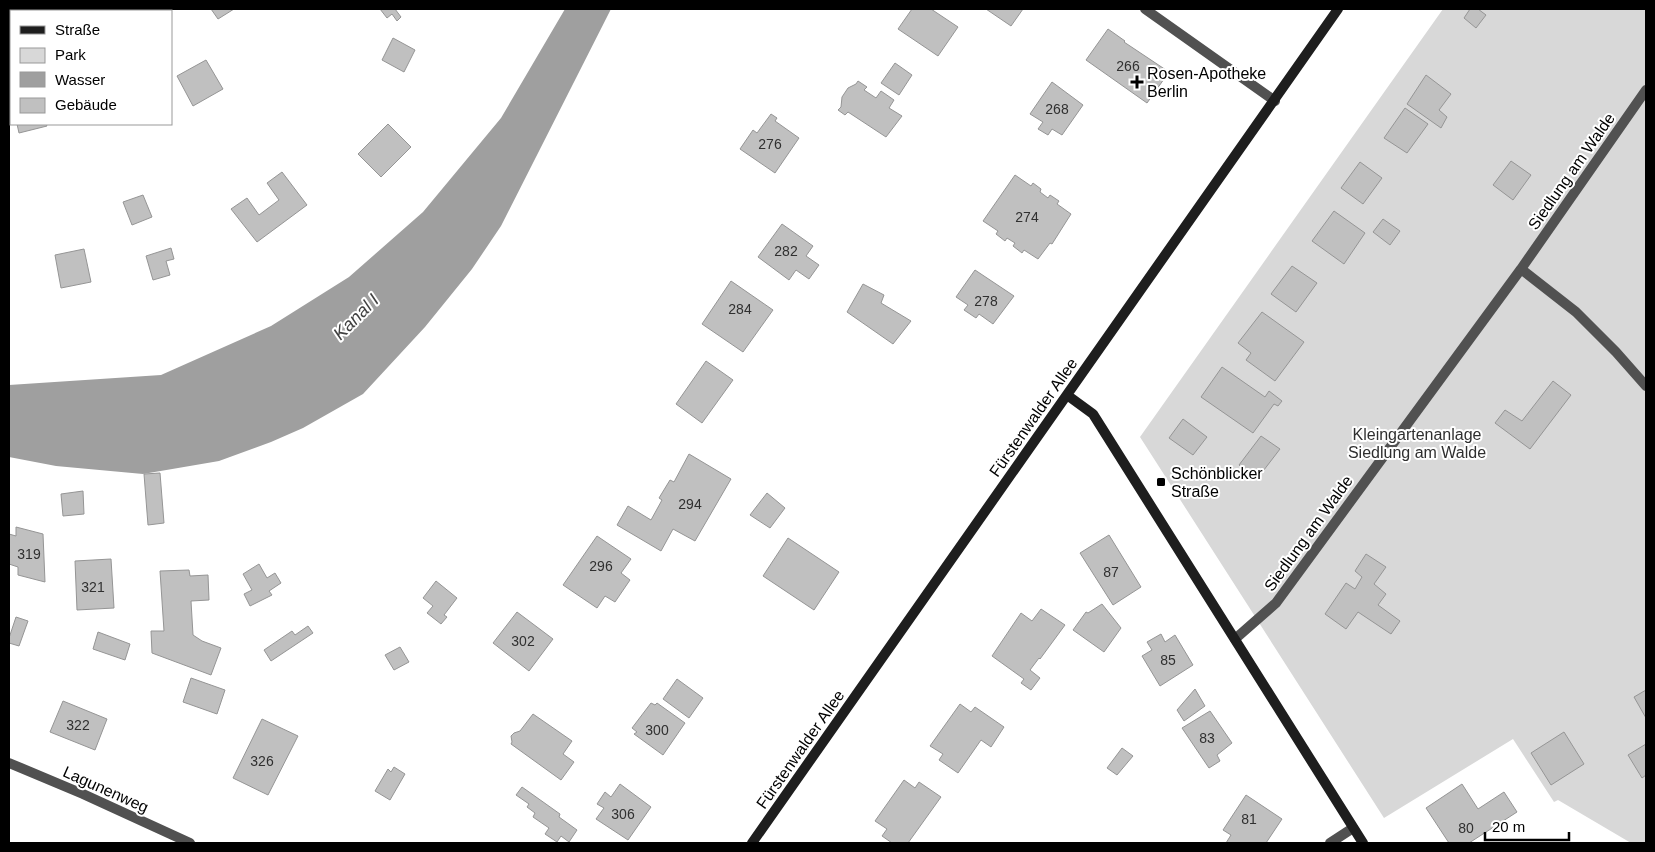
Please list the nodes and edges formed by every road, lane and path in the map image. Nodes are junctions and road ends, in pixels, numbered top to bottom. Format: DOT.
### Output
graph roads {
  1 [pos="1145,9"];
  2 [pos="1338,9"];
  3 [pos="1646,90"];
  4 [pos="1274,101"];
  5 [pos="1521,269"];
  6 [pos="1646,386"];
  7 [pos="1067,395"];
  8 [pos="1235,639"];
  9 [pos="9,763"];
  10 [pos="1353,828"];
  11 [pos="190,843"];
  12 [pos="752,843"];
  13 [pos="1330,843"];
  14 [pos="1363,843"];
  1 -- 4 [label="street"];
  2 -- 4 [label="main road, Fürstenwalder Allee"];
  3 -- 5 [label="street, Siedlung am Walde"];
  4 -- 7 [label="main road, Fürstenwalder Allee"];
  5 -- 6 [label="street"];
  5 -- 8 [label="street, Siedlung am Walde"];
  7 -- 8 [label="main road"];
  7 -- 12 [label="main road, Fürstenwalder Allee"];
  8 -- 10 [label="main road"];
  9 -- 11 [label="street, Lagunenweg"];
  10 -- 13 [label="street"];
  10 -- 14 [label="main road"];
}
